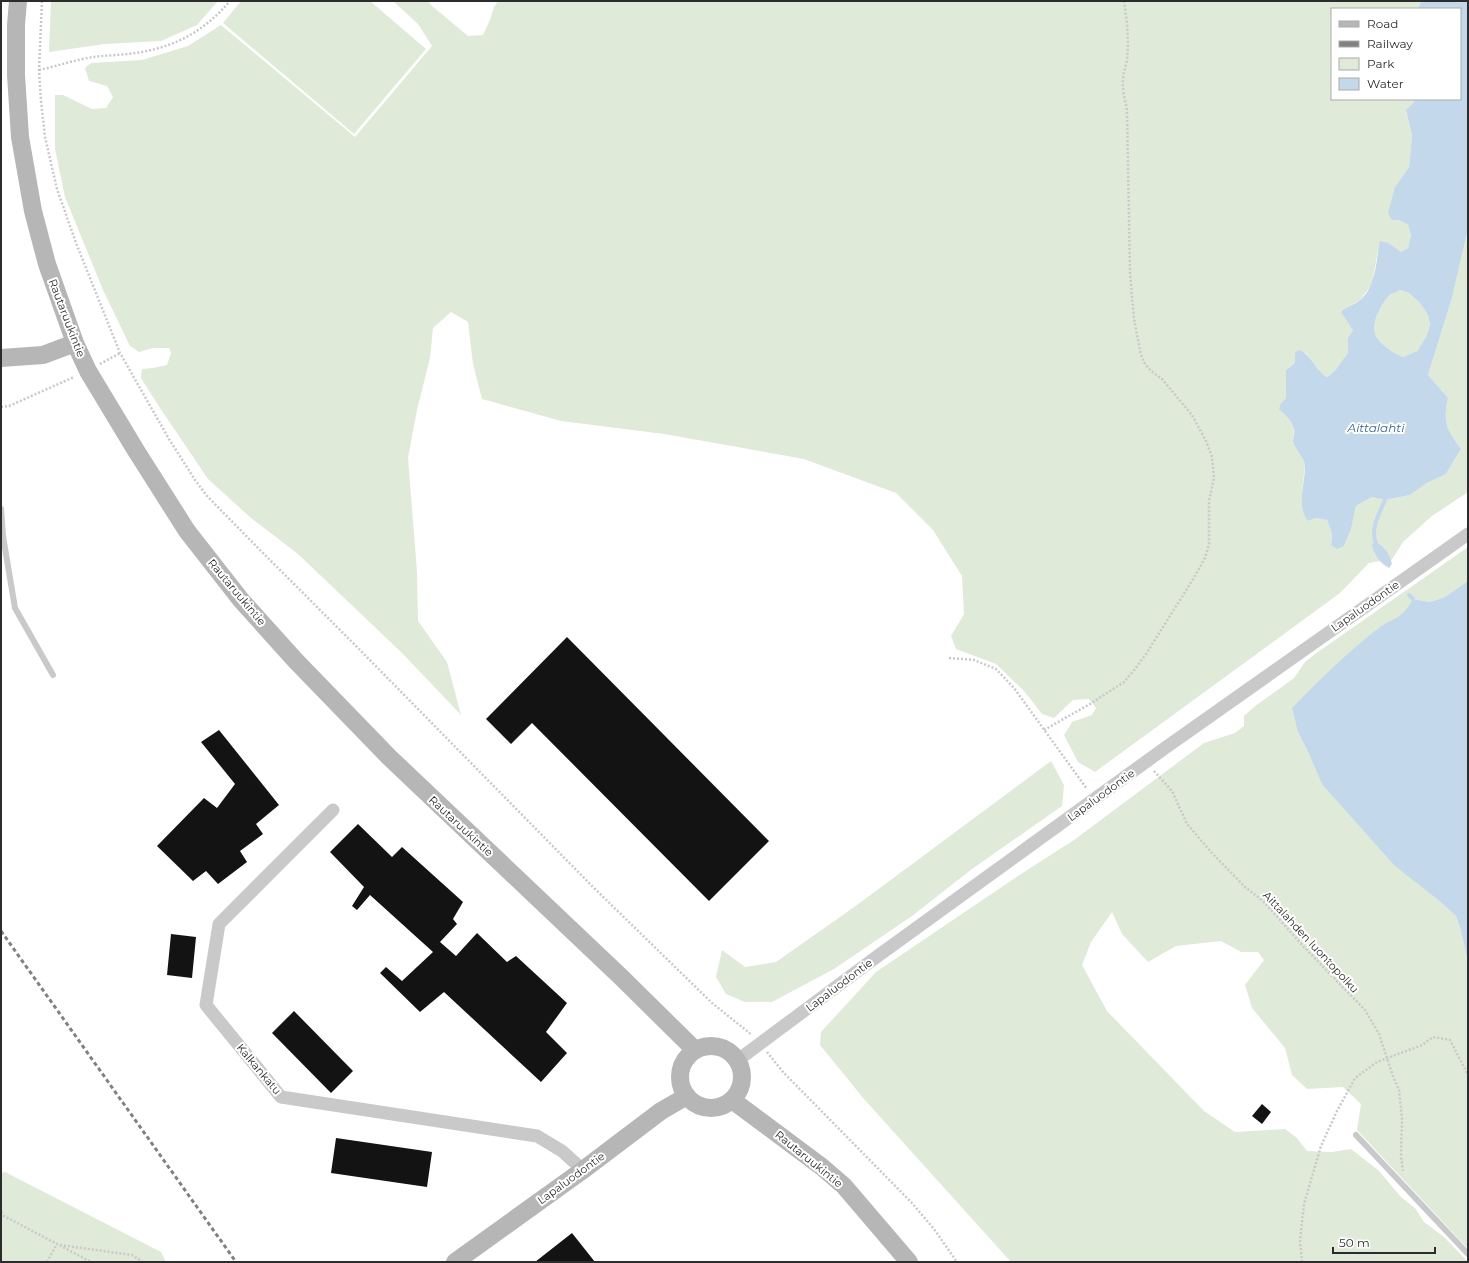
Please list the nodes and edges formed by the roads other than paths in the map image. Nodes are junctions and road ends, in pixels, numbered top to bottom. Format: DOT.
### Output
graph roads {
  1 [pos="18,1"];
  2 [pos="75,343"];
  3 [pos="1,358"];
  4 [pos="1,509"];
  5 [pos="1468,534"];
  6 [pos="53,675"];
  7 [pos="333,810"];
  8 [pos="695,1050"];
  9 [pos="738,1060"];
  10 [pos="687,1096"];
  11 [pos="732,1100"];
  12 [pos="1356,1135"];
  13 [pos="583,1170"];
  14 [pos="1468,1254"];
  15 [pos="455,1262"];
  16 [pos="909,1262"];
  1 -- 2 [label="main road, Rautaruukintie"];
  2 -- 3 [label="main road"];
  2 -- 8 [label="main road, Rautaruukintie"];
  4 -- 6 [label="lane"];
  5 -- 9 [label="street, Lapaluodontie"];
  7 -- 13 [label="street, Kalkankatu"];
  8 -- 9 [label="main road"];
  8 -- 10 [label="main road"];
  9 -- 11 [label="main road"];
  10 -- 11 [label="main road"];
  10 -- 13 [label="main road, Lapaluodontie"];
  11 -- 16 [label="main road, Rautaruukintie"];
  12 -- 14 [label="lane"];
  13 -- 15 [label="main road, Lapaluodontie"];
}
